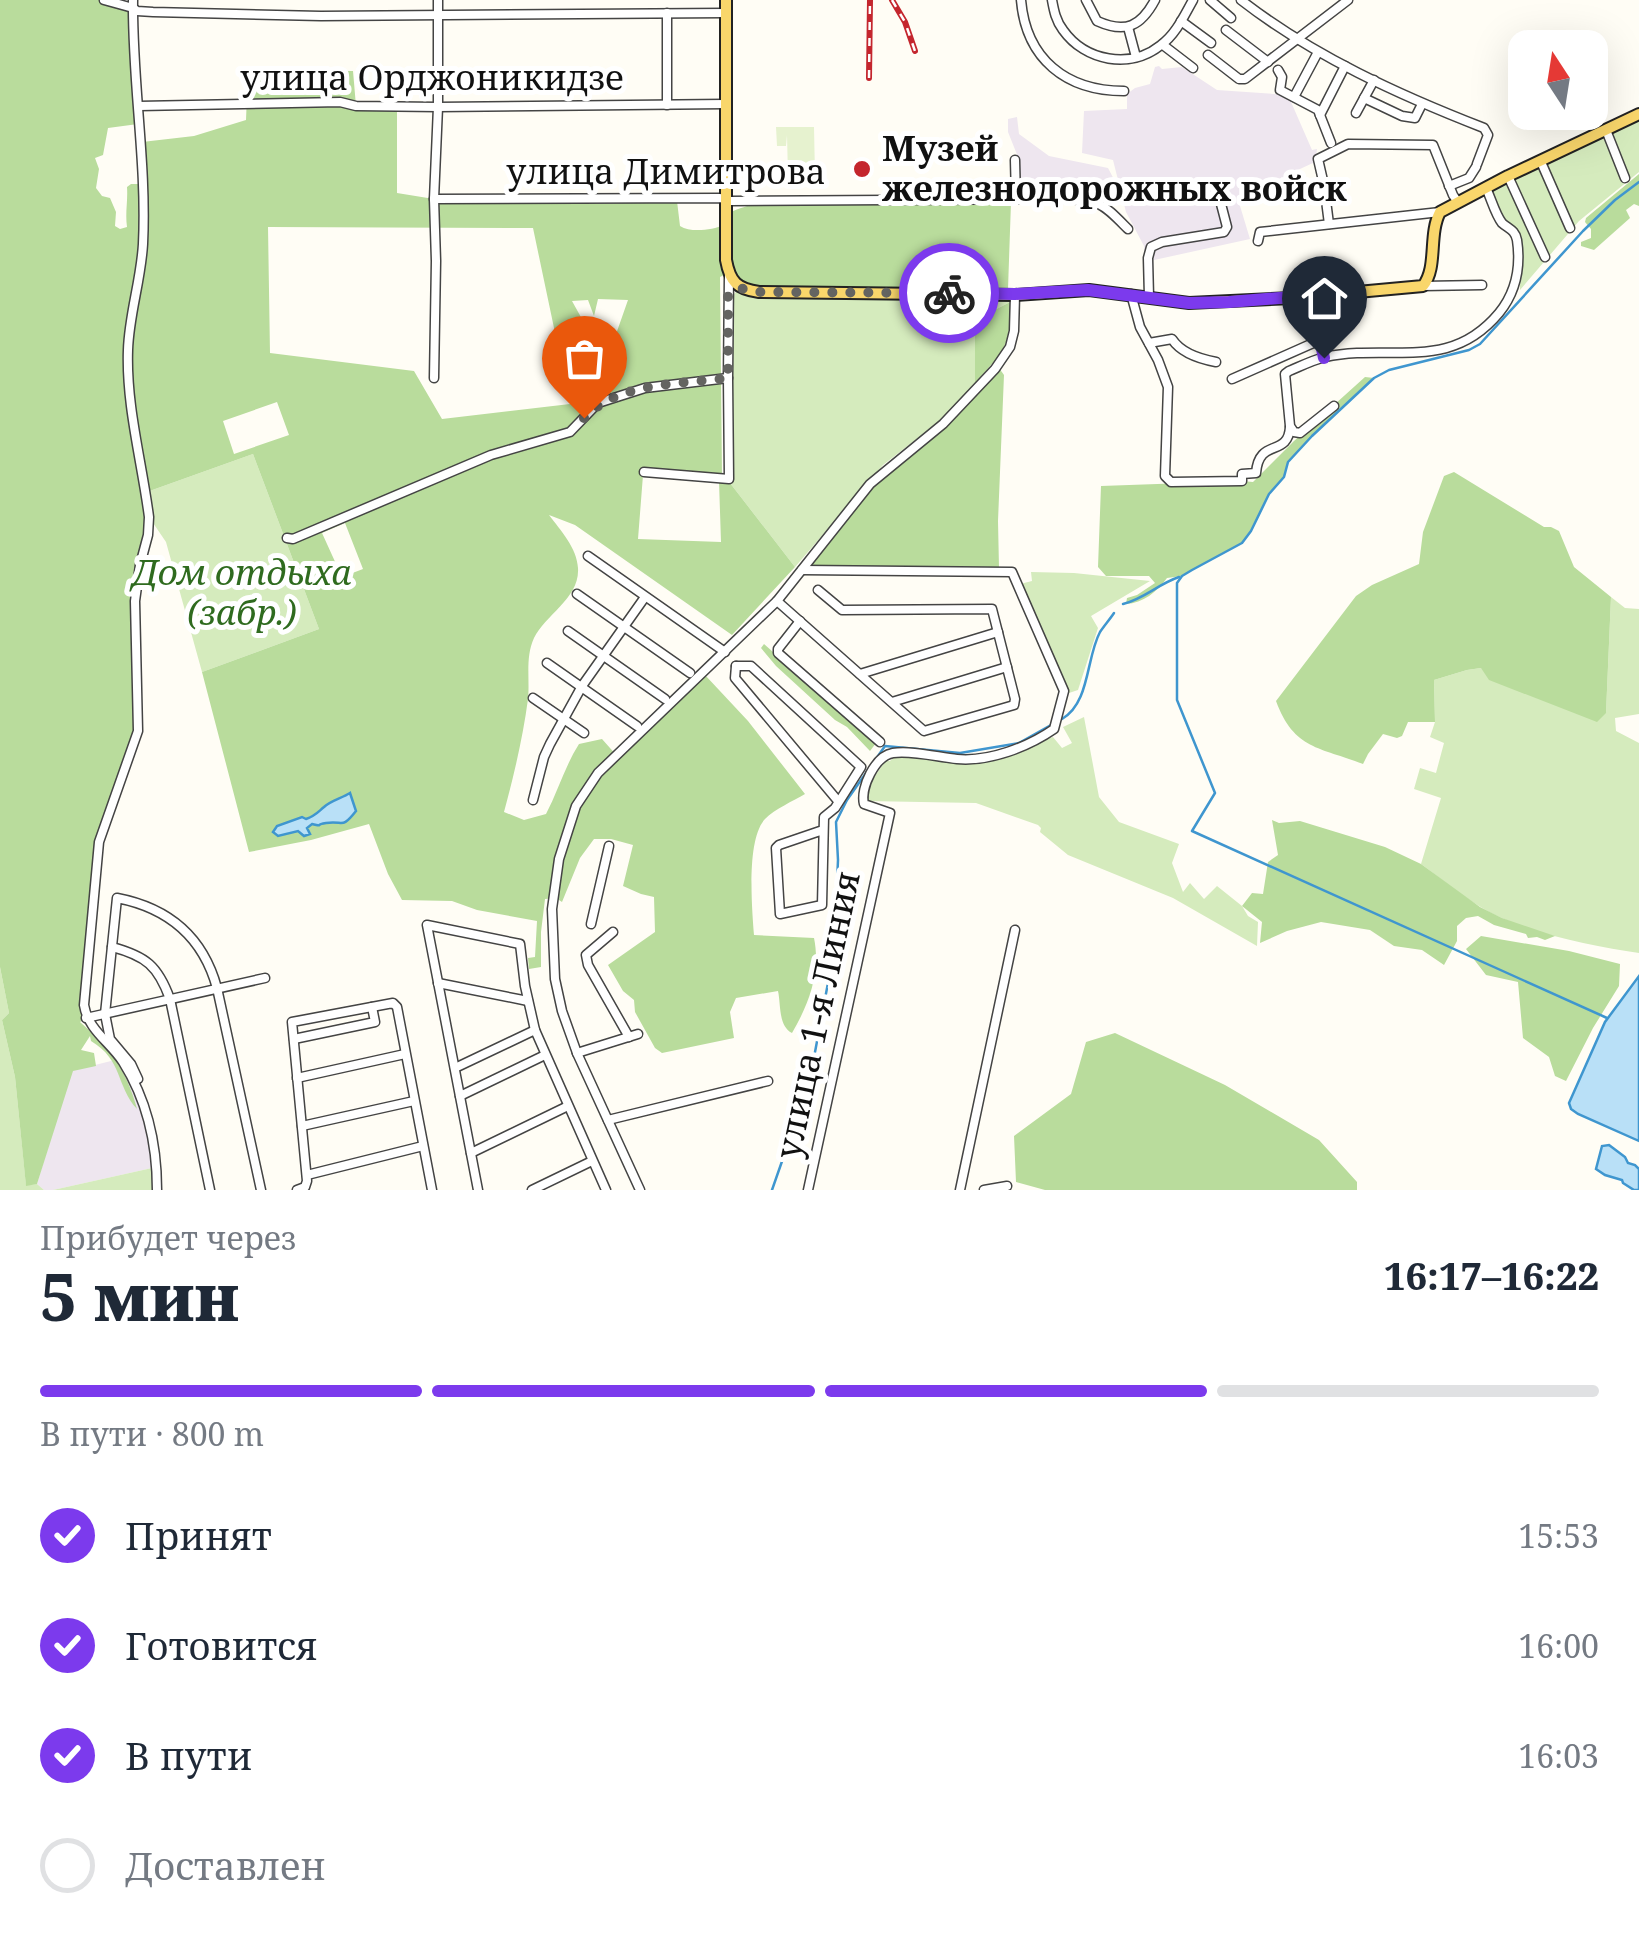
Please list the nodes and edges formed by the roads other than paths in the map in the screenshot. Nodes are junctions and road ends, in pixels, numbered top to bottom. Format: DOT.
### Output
graph roads {
  1 [pos="104,0"];
  2 [pos="438,0"];
  3 [pos="726,0"];
  4 [pos="1021,0"];
  5 [pos="1052,0"];
  6 [pos="1086,0"];
  7 [pos="1155,0"];
  8 [pos="1210,0"];
  9 [pos="1241,0"];
  10 [pos="1348,0"];
  11 [pos="1191,1"];
  12 [pos="133,4"];
  13 [pos="726,13"];
  14 [pos="667,14"];
  15 [pos="438,15"];
  16 [pos="1231,18"];
  17 [pos="1181,21"];
  18 [pos="1128,27"];
  19 [pos="1226,30"];
  20 [pos="1298,38"];
  21 [pos="1163,44"];
  22 [pos="1211,44"];
  23 [pos="1318,52"];
  24 [pos="1208,56"];
  25 [pos="1136,57"];
  26 [pos="1268,62"];
  27 [pos="1345,66"];
  28 [pos="1192,68"];
  29 [pos="1278,70"];
  30 [pos="1374,80"];
  31 [pos="1124,90"];
  32 [pos="1294,98"];
  33 [pos="1364,98"];
  34 [pos="667,104"];
  35 [pos="726,104"];
  36 [pos="1422,104"];
  37 [pos="138,106"];
  38 [pos="438,107"];
  39 [pos="1356,113"];
  40 [pos="1320,114"];
  41 [pos="1639,114"];
  42 [pos="1608,129"];
  43 [pos="1606,130"];
  44 [pos="1331,143"];
  45 [pos="1015,160"];
  46 [pos="1541,162"];
  47 [pos="1508,176"];
  48 [pos="1625,178"];
  49 [pos="1449,186"];
  50 [pos="1486,188"];
  51 [pos="434,199"];
  52 [pos="1016,199"];
  53 [pos="726,201"];
  54 [pos="1457,202"];
  55 [pos="1220,204"];
  56 [pos="1440,212"];
  57 [pos="1329,224"];
  58 [pos="1570,228"];
  59 [pos="1128,229"];
  60 [pos="1258,240"];
  61 [pos="1545,256"];
  62 [pos="729,274"];
  63 [pos="1482,285"];
  64 [pos="1424,286"];
  65 [pos="739,288"];
  66 [pos="1015,294"];
  67 [pos="1131,294"];
  68 [pos="1316,295"];
  69 [pos="728,296"];
  70 [pos="1149,297"];
  71 [pos="1320,340"];
  72 [pos="1149,343"];
  73 [pos="1324,358"];
  74 [pos="1216,362"];
  75 [pos="434,378"];
  76 [pos="728,378"];
  77 [pos="1232,378"];
  78 [pos="1334,406"];
  79 [pos="1290,426"];
  80 [pos="644,472"];
  81 [pos="287,538"];
  82 [pos="588,556"];
  83 [pos="802,570"];
  84 [pos="818,590"];
  85 [pos="577,594"];
  86 [pos="646,597"];
  87 [pos="776,601"];
  88 [pos="800,622"];
  89 [pos="625,627"];
  90 [pos="568,630"];
  91 [pos="998,632"];
  92 [pos="724,653"];
  93 [pos="604,656"];
  94 [pos="547,664"];
  95 [pos="736,666"];
  96 [pos="1007,667"];
  97 [pos="690,673"];
  98 [pos="860,674"];
  99 [pos="582,686"];
  100 [pos="533,698"];
  101 [pos="665,699"];
  102 [pos="892,702"];
  103 [pos="564,719"];
  104 [pos="636,726"];
  105 [pos="584,734"];
  106 [pos="880,742"];
  107 [pos="533,800"];
  108 [pos="838,801"];
  109 [pos="823,830"];
  110 [pos="609,846"];
  111 [pos="591,924"];
  112 [pos="1016,930"];
  113 [pos="614,932"];
  114 [pos="112,946"];
  115 [pos="265,978"];
  116 [pos="438,983"];
  117 [pos="216,988"];
  118 [pos="170,999"];
  119 [pos="528,1001"];
  120 [pos="372,1007"];
  121 [pos="106,1014"];
  122 [pos="86,1018"];
  123 [pos="535,1030"];
  124 [pos="294,1039"];
  125 [pos="577,1052"];
  126 [pos="405,1054"];
  127 [pos="545,1055"];
  128 [pos="454,1068"];
  129 [pos="298,1078"];
  130 [pos="768,1081"];
  131 [pos="460,1096"];
  132 [pos="414,1101"];
  133 [pos="568,1106"];
  134 [pos="608,1120"];
  135 [pos="302,1126"];
  136 [pos="423,1146"];
  137 [pos="471,1152"];
  138 [pos="592,1161"];
  139 [pos="307,1175"];
  140 [pos="1007,1186"];
  141 [pos="159,1190"];
  142 [pos="210,1190"];
  143 [pos="261,1190"];
  144 [pos="297,1190"];
  145 [pos="432,1190"];
  146 [pos="478,1190"];
  147 [pos="532,1190"];
  148 [pos="606,1190"];
  149 [pos="640,1190"];
  150 [pos="808,1190"];
  151 [pos="960,1190"];
  152 [pos="987,1190"];
  1 -- 12 [label="street"];
  2 -- 15 [label="street"];
  3 -- 13 [label="main road"];
  4 -- 31 [label="street"];
  5 -- 25 [label="street"];
  6 -- 18 [label="street"];
  7 -- 18 [label="street"];
  8 -- 16 [label="street"];
  9 -- 20 [label="street"];
  10 -- 20 [label="street"];
  11 -- 17 [label="street"];
  12 -- 15 [label="street"];
  12 -- 37 [label="street"];
  13 -- 14 [label="street"];
  13 -- 35 [label="main road"];
  14 -- 15 [label="street"];
  14 -- 34 [label="street"];
  15 -- 38 [label="street"];
  17 -- 21 [label="street"];
  17 -- 22 [label="street"];
  18 -- 25 [label="street"];
  19 -- 26 [label="street"];
  20 -- 23 [label="street"];
  20 -- 26 [label="street"];
  21 -- 25 [label="street"];
  21 -- 28 [label="street"];
  23 -- 27 [label="street"];
  23 -- 32 [label="street"];
  24 -- 26 [label="street"];
  27 -- 30 [label="street"];
  27 -- 40 [label="street"];
  29 -- 32 [label="street"];
  30 -- 33 [label="street"];
  30 -- 36 [label="street"];
  32 -- 40 [label="street"];
  33 -- 36 [label="street"];
  33 -- 39 [label="street"];
  34 -- 35 [label="street, улица Орджоникидзе"];
  34 -- 38 [label="street, улица Орджоникидзе"];
  35 -- 53 [label="main road"];
  36 -- 49 [label="street"];
  37 -- 38 [label="street, улица Орджоникидзе"];
  37 -- 122 [label="street"];
  38 -- 51 [label="street"];
  40 -- 44 [label="street"];
  41 -- 42 [label="main road"];
  43 -- 46 [label="main road"];
  43 -- 48 [label="street"];
  45 -- 52 [label="street"];
  46 -- 47 [label="main road"];
  46 -- 58 [label="street"];
  47 -- 50 [label="main road"];
  47 -- 61 [label="street"];
  49 -- 54 [label="street"];
  49 -- 57 [label="street"];
  50 -- 54 [label="main road"];
  50 -- 73 [label="street"];
  51 -- 53 [label="street, улица Димитрова"];
  51 -- 75 [label="street"];
  52 -- 53 [label="street, улица Димитрова"];
  52 -- 59 [label="street, улица Димитрова"];
  53 -- 62 [label="main road"];
  54 -- 56 [label="main road"];
  55 -- 70 [label="street"];
  56 -- 57 [label="street"];
  56 -- 64 [label="main road"];
  57 -- 60 [label="street"];
  62 -- 65 [label="main road"];
  62 -- 69 [label="street"];
  63 -- 64 [label="street"];
  64 -- 68 [label="main road"];
  65 -- 66 [label="main road"];
  65 -- 69 [label="street"];
  66 -- 67 [label="main road"];
  66 -- 83 [label="street"];
  67 -- 70 [label="main road"];
  67 -- 72 [label="street"];
  68 -- 70 [label="main road"];
  68 -- 71 [label="street"];
  69 -- 76 [label="street"];
  71 -- 73 [label="street"];
  71 -- 77 [label="street"];
  72 -- 74 [label="street"];
  72 -- 79 [label="street"];
  73 -- 79 [label="street"];
  76 -- 80 [label="street"];
  76 -- 81 [label="street"];
  78 -- 79 [label="street"];
  82 -- 86 [label="street"];
  83 -- 87 [label="street"];
  83 -- 150 [label="street, улица 1-я Линия"];
  84 -- 91 [label="street"];
  85 -- 89 [label="street"];
  86 -- 89 [label="street"];
  86 -- 92 [label="street"];
  87 -- 88 [label="street"];
  87 -- 92 [label="street"];
  88 -- 98 [label="street"];
  88 -- 106 [label="street"];
  89 -- 93 [label="street"];
  89 -- 97 [label="street"];
  90 -- 93 [label="street"];
  91 -- 96 [label="street"];
  91 -- 98 [label="street"];
  92 -- 95 [label="street"];
  92 -- 125 [label="street"];
  93 -- 99 [label="street"];
  93 -- 101 [label="street"];
  94 -- 99 [label="street"];
  95 -- 108 [label="street"];
  95 -- 108 [label="street"];
  96 -- 102 [label="street"];
  96 -- 102 [label="street"];
  98 -- 102 [label="street"];
  99 -- 103 [label="street"];
  99 -- 104 [label="street"];
  100 -- 103 [label="street"];
  103 -- 105 [label="street"];
  103 -- 107 [label="street"];
  108 -- 109 [label="street"];
  109 -- 109 [label="street"];
  110 -- 111 [label="street"];
  112 -- 151 [label="street"];
  113 -- 125 [label="street"];
  114 -- 117 [label="street"];
  114 -- 118 [label="street"];
  114 -- 121 [label="street"];
  115 -- 117 [label="street"];
  116 -- 119 [label="street"];
  116 -- 119 [label="street"];
  116 -- 128 [label="street"];
  117 -- 118 [label="street"];
  117 -- 143 [label="street"];
  118 -- 121 [label="street"];
  118 -- 142 [label="street"];
  119 -- 123 [label="street"];
  120 -- 124 [label="street"];
  120 -- 124 [label="street"];
  120 -- 126 [label="street"];
  121 -- 122 [label="street"];
  121 -- 141 [label="street"];
  122 -- 141 [label="street"];
  123 -- 127 [label="street"];
  123 -- 128 [label="street"];
  124 -- 129 [label="street"];
  125 -- 134 [label="street"];
  126 -- 129 [label="street"];
  126 -- 132 [label="street"];
  127 -- 131 [label="street"];
  127 -- 133 [label="street"];
  128 -- 131 [label="street"];
  129 -- 135 [label="street"];
  130 -- 134 [label="street"];
  131 -- 137 [label="street"];
  132 -- 135 [label="street"];
  132 -- 136 [label="street"];
  133 -- 137 [label="street"];
  133 -- 138 [label="street"];
  134 -- 149 [label="street"];
  135 -- 139 [label="street"];
  136 -- 139 [label="street"];
  136 -- 145 [label="street"];
  137 -- 146 [label="street"];
  138 -- 147 [label="street"];
  138 -- 148 [label="street"];
  139 -- 144 [label="street"];
  140 -- 152 [label="street"];
}
